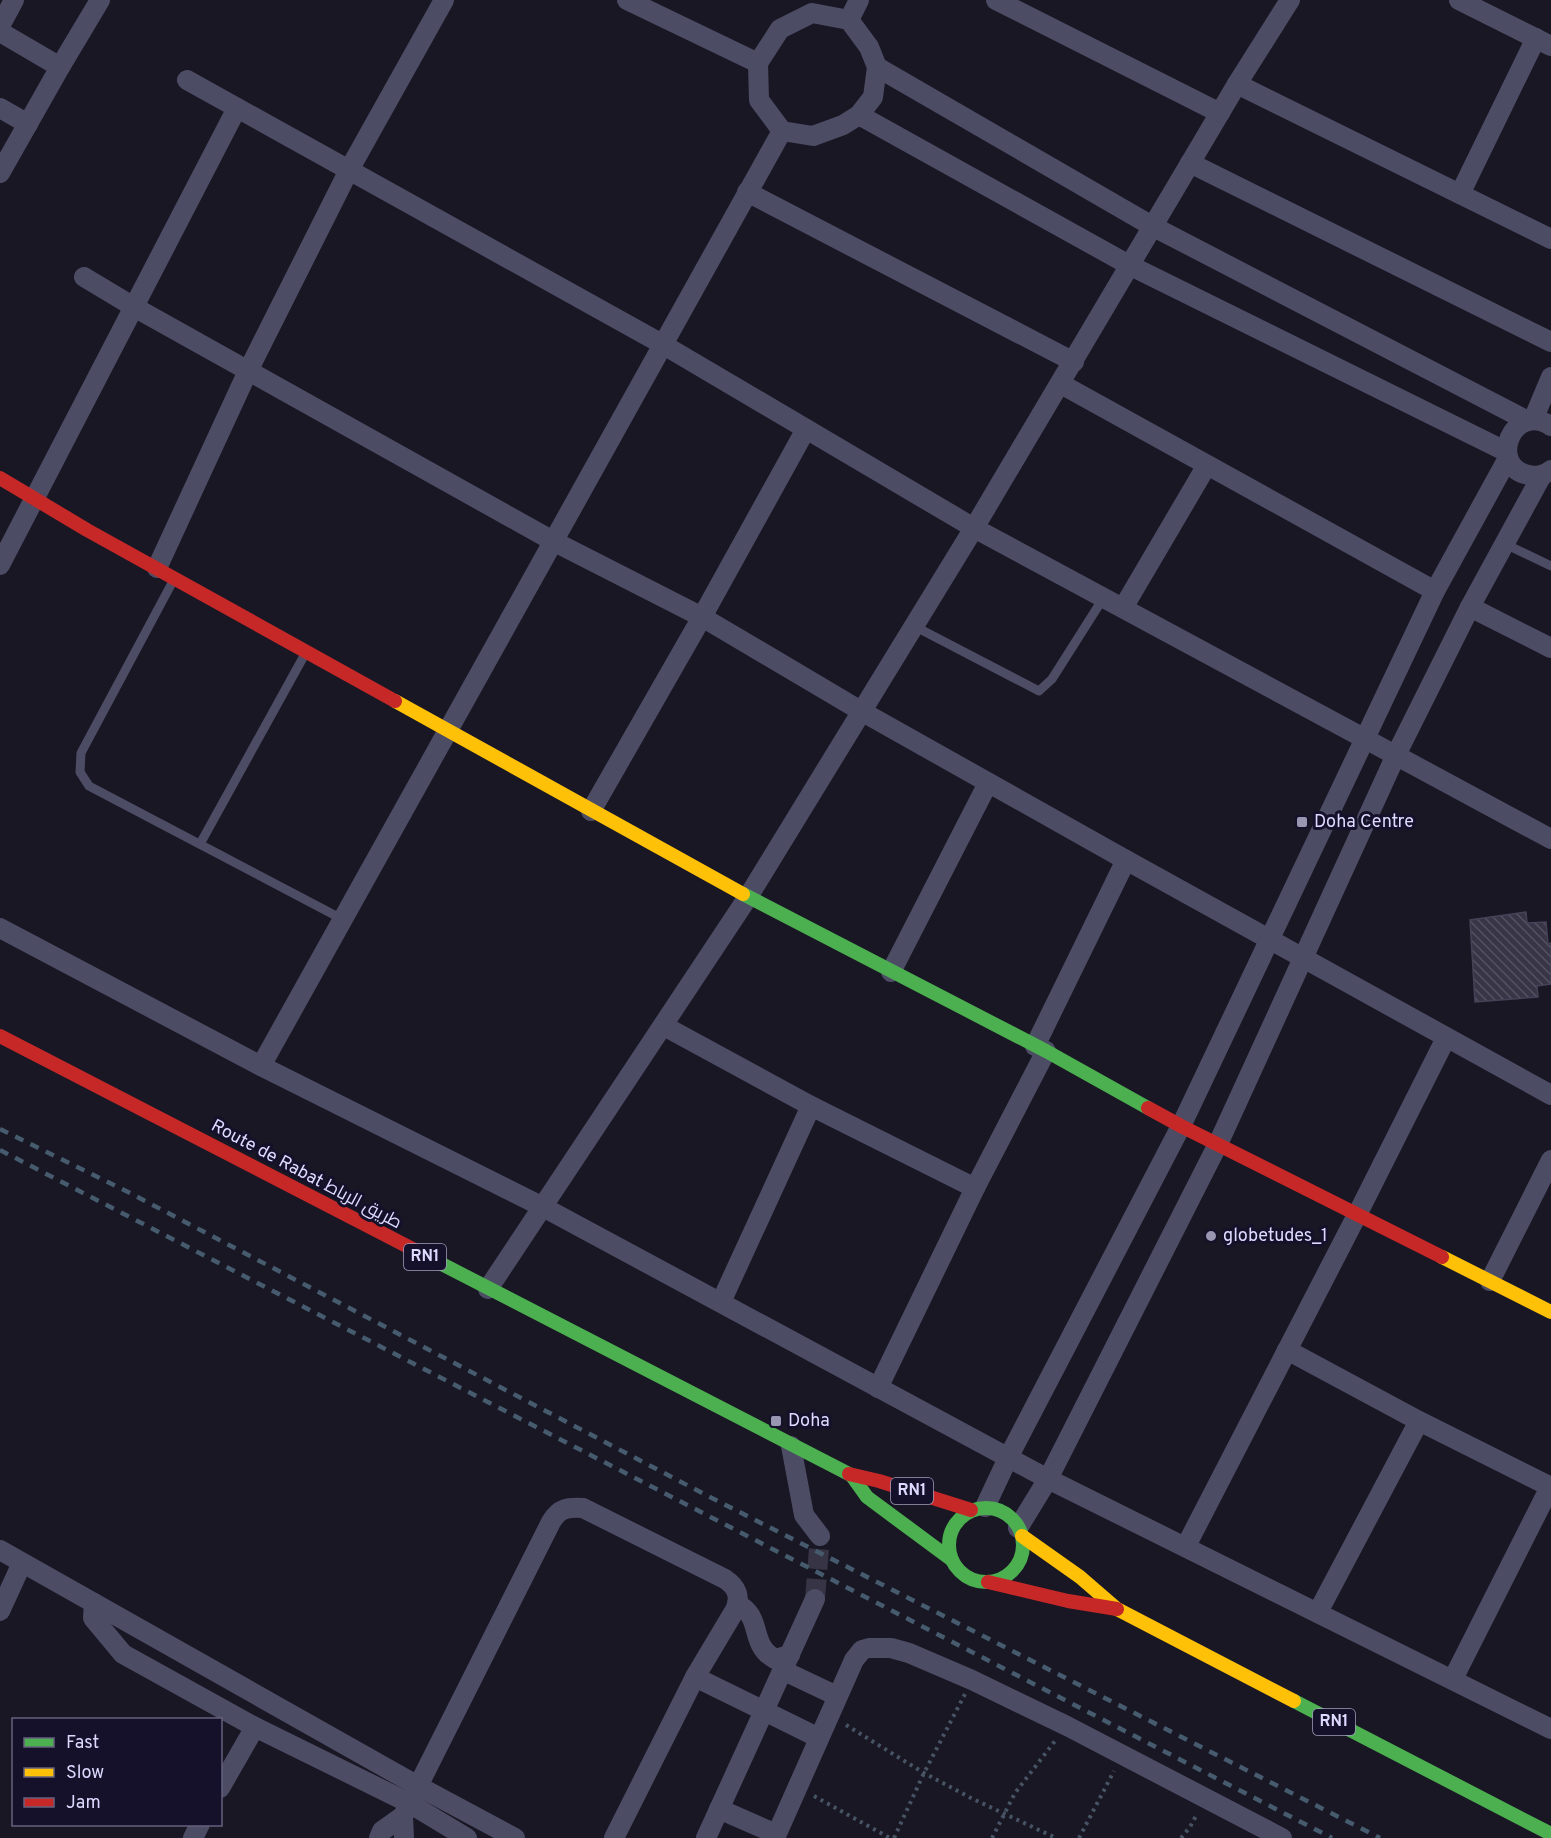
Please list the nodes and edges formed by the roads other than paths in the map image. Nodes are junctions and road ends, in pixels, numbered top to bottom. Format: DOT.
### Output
graph roads {
  1 [pos="14,0"];
  2 [pos="100,0"];
  3 [pos="444,0"];
  4 [pos="627,0"];
  5 [pos="859,0"];
  6 [pos="996,0"];
  7 [pos="1290,0"];
  8 [pos="1459,0"];
  9 [pos="849,20"];
  10 [pos="0,26"];
  11 [pos="0,32"];
  12 [pos="1543,42"];
  13 [pos="758,63"];
  14 [pos="60,67"];
  15 [pos="877,67"];
  16 [pos="187,80"];
  17 [pos="1237,84"];
  18 [pos="0,108"];
  19 [pos="237,108"];
  20 [pos="1220,113"];
  21 [pos="859,115"];
  22 [pos="28,124"];
  23 [pos="782,131"];
  24 [pos="1190,163"];
  25 [pos="349,170"];
  26 [pos="0,173"];
  27 [pos="747,192"];
  28 [pos="1460,194"];
  29 [pos="1152,226"];
  30 [pos="1551,239"];
  31 [pos="1129,265"];
  32 [pos="84,277"];
  33 [pos="134,307"];
  34 [pos="1551,342"];
  35 [pos="662,344"];
  36 [pos="1074,362"];
  37 [pos="248,371"];
  38 [pos="1551,377"];
  39 [pos="1061,384"];
  40 [pos="1537,423"];
  41 [pos="806,429"];
  42 [pos="1507,455"];
  43 [pos="1207,465"];
  44 [pos="1548,473"];
  45 [pos="0,478"];
  46 [pos="34,498"];
  47 [pos="975,528"];
  48 [pos="553,541"];
  49 [pos="1505,544"];
  50 [pos="0,566"];
  51 [pos="1551,566"];
  52 [pos="157,568"];
  53 [pos="174,578"];
  54 [pos="1435,591"];
  55 [pos="1104,597"];
  56 [pos="1470,607"];
  57 [pos="1123,608"];
  58 [pos="702,618"];
  59 [pos="914,626"];
  60 [pos="1551,648"];
  61 [pos="306,652"];
  62 [pos="861,711"];
  63 [pos="447,730"];
  64 [pos="1364,738"];
  65 [pos="1396,754"];
  66 [pos="988,783"];
  67 [pos="591,811"];
  68 [pos="1548,831"];
  69 [pos="200,844"];
  70 [pos="1126,860"];
  71 [pos="748,897"];
  72 [pos="342,919"];
  73 [pos="0,928"];
  74 [pos="1269,940"];
  75 [pos="1303,958"];
  76 [pos="891,972"];
  77 [pos="664,1026"];
  78 [pos="0,1036"];
  79 [pos="1446,1038"];
  80 [pos="1040,1049"];
  81 [pos="261,1066"];
  82 [pos="1551,1095"];
  83 [pos="811,1106"];
  84 [pos="1180,1126"];
  85 [pos="1218,1144"];
  86 [pos="1551,1160"];
  87 [pos="975,1188"];
  88 [pos="543,1207"];
  89 [pos="1357,1215"];
  90 [pos="1490,1281"];
  91 [pos="488,1289"];
  92 [pos="721,1302"];
  93 [pos="1551,1312"];
  94 [pos="1287,1350"];
  95 [pos="878,1388"];
  96 [pos="1419,1421"];
  97 [pos="791,1446"];
  98 [pos="1008,1458"];
  99 [pos="852,1476"];
  100 [pos="1048,1479"];
  101 [pos="1550,1487"];
  102 [pos="978,1509"];
  103 [pos="1020,1532"];
  104 [pos="820,1536"];
  105 [pos="1186,1546"];
  106 [pos="0,1550"];
  107 [pos="952,1560"];
  108 [pos="22,1563"];
  109 [pos="988,1582"];
  110 [pos="815,1599"];
  111 [pos="94,1604"];
  112 [pos="737,1605"];
  113 [pos="1117,1609"];
  114 [pos="0,1611"];
  115 [pos="1318,1612"];
  116 [pos="786,1663"];
  117 [pos="695,1677"];
  118 [pos="1453,1679"];
  119 [pos="837,1696"];
  120 [pos="763,1711"];
  121 [pos="255,1727"];
  122 [pos="1551,1729"];
  123 [pos="819,1738"];
  124 [pos="222,1785"];
  125 [pos="410,1802"];
  126 [pos="719,1809"];
  127 [pos="1551,1834"];
  128 [pos="776,1836"];
  129 [pos="378,1838"];
  130 [pos="404,1838"];
  131 [pos="467,1838"];
  132 [pos="515,1838"];
  133 [pos="614,1838"];
  134 [pos="706,1838"];
  135 [pos="1282,1838"];
  1 -- 10 [label="street"];
  2 -- 14 [label="street"];
  3 -- 25 [label="street"];
  4 -- 13 [label="street"];
  5 -- 9 [label="street"];
  6 -- 20 [label="street"];
  7 -- 17 [label="street"];
  8 -- 12 [label="street"];
  9 -- 13 [label="street"];
  9 -- 15 [label="street"];
  11 -- 14 [label="street"];
  12 -- 28 [label="street"];
  13 -- 23 [label="street"];
  14 -- 22 [label="street"];
  15 -- 21 [label="street"];
  15 -- 29 [label="street"];
  16 -- 19 [label="street"];
  17 -- 20 [label="street"];
  17 -- 28 [label="street"];
  18 -- 22 [label="street"];
  19 -- 25 [label="street"];
  19 -- 33 [label="street"];
  20 -- 24 [label="street"];
  21 -- 23 [label="street"];
  21 -- 31 [label="street"];
  22 -- 26 [label="street"];
  23 -- 27 [label="street"];
  24 -- 29 [label="street"];
  24 -- 34 [label="street"];
  25 -- 35 [label="street"];
  25 -- 37 [label="street"];
  27 -- 35 [label="street"];
  27 -- 36 [label="street"];
  28 -- 30 [label="street"];
  29 -- 31 [label="street"];
  29 -- 40 [label="street"];
  31 -- 36 [label="street"];
  31 -- 42 [label="street"];
  32 -- 33 [label="street"];
  33 -- 37 [label="street"];
  33 -- 46 [label="street"];
  35 -- 41 [label="street"];
  35 -- 48 [label="street"];
  36 -- 39 [label="street"];
  37 -- 48 [label="street"];
  37 -- 52 [label="street"];
  38 -- 40 [label="street"];
  39 -- 43 [label="street"];
  39 -- 47 [label="street"];
  40 -- 42 [label="street"];
  41 -- 47 [label="street"];
  41 -- 58 [label="street"];
  42 -- 44 [label="street"];
  42 -- 54 [label="street"];
  43 -- 54 [label="street"];
  43 -- 57 [label="street"];
  44 -- 49 [label="street"];
  45 -- 46 [label="main road"];
  46 -- 50 [label="street"];
  46 -- 52 [label="main road"];
  47 -- 55 [label="street"];
  47 -- 59 [label="street"];
  48 -- 58 [label="street"];
  48 -- 63 [label="street"];
  49 -- 51 [label="lane"];
  49 -- 56 [label="street"];
  52 -- 53 [label="main road"];
  53 -- 61 [label="main road"];
  53 -- 69 [label="lane"];
  54 -- 64 [label="street"];
  55 -- 57 [label="street"];
  55 -- 59 [label="lane"];
  56 -- 60 [label="street"];
  56 -- 65 [label="street"];
  57 -- 64 [label="street"];
  58 -- 62 [label="street"];
  58 -- 67 [label="street"];
  59 -- 62 [label="street"];
  61 -- 63 [label="main road"];
  61 -- 69 [label="lane"];
  62 -- 66 [label="street"];
  62 -- 71 [label="street"];
  63 -- 67 [label="main road"];
  63 -- 72 [label="street"];
  64 -- 65 [label="street"];
  64 -- 74 [label="street"];
  65 -- 68 [label="street"];
  65 -- 75 [label="street"];
  66 -- 70 [label="street"];
  66 -- 76 [label="street"];
  67 -- 71 [label="main road"];
  69 -- 72 [label="lane"];
  70 -- 74 [label="street"];
  70 -- 80 [label="street"];
  71 -- 76 [label="main road"];
  71 -- 77 [label="street"];
  72 -- 81 [label="street"];
  73 -- 81 [label="street"];
  74 -- 75 [label="street"];
  74 -- 84 [label="street"];
  75 -- 79 [label="street"];
  75 -- 85 [label="street"];
  76 -- 80 [label="main road"];
  77 -- 83 [label="street"];
  77 -- 88 [label="street"];
  78 -- 91 [label="main road, Route de Rabat طريق الرباط / RN1"];
  79 -- 82 [label="street"];
  79 -- 89 [label="street"];
  80 -- 84 [label="main road"];
  80 -- 87 [label="street"];
  81 -- 88 [label="street"];
  83 -- 87 [label="street"];
  83 -- 92 [label="street"];
  84 -- 85 [label="main road"];
  84 -- 98 [label="street"];
  85 -- 89 [label="main road"];
  85 -- 100 [label="street"];
  86 -- 90 [label="street"];
  87 -- 95 [label="street"];
  88 -- 91 [label="street"];
  88 -- 92 [label="street"];
  89 -- 90 [label="main road"];
  89 -- 94 [label="street"];
  90 -- 93 [label="main road"];
  91 -- 97 [label="main road, Route de Rabat طريق الرباط / RN1"];
  92 -- 95 [label="street"];
  94 -- 96 [label="street"];
  94 -- 105 [label="street"];
  95 -- 98 [label="street"];
  96 -- 101 [label="street"];
  96 -- 115 [label="street"];
  97 -- 99 [label="main road, Route de Rabat طريق الرباط / RN1"];
  97 -- 104 [label="street"];
  98 -- 100 [label="street"];
  98 -- 102 [label="street"];
  99 -- 102 [label="main road, Route de Rabat طريق الرباط / RN1"];
  99 -- 107 [label="main road, Route de Rabat طريق الرباط / RN1"];
  100 -- 103 [label="street"];
  100 -- 105 [label="street"];
  101 -- 118 [label="street"];
  102 -- 103 [label="main road, RN1"];
  102 -- 107 [label="main road"];
  103 -- 109 [label="main road"];
  103 -- 113 [label="main road, RN1"];
  105 -- 115 [label="street"];
  106 -- 108 [label="street"];
  107 -- 109 [label="main road, RN1"];
  108 -- 111 [label="street"];
  108 -- 114 [label="street"];
  109 -- 113 [label="main road, RN1"];
  110 -- 116 [label="street"];
  111 -- 121 [label="street"];
  111 -- 125 [label="street"];
  112 -- 116 [label="street"];
  112 -- 117 [label="street"];
  112 -- 125 [label="street"];
  113 -- 127 [label="main road, RN1"];
  115 -- 118 [label="street"];
  116 -- 119 [label="street"];
  116 -- 120 [label="street"];
  117 -- 120 [label="street"];
  117 -- 133 [label="street"];
  118 -- 122 [label="street"];
  119 -- 123 [label="street"];
  119 -- 135 [label="street"];
  120 -- 123 [label="street"];
  120 -- 126 [label="street"];
  121 -- 124 [label="street"];
  121 -- 125 [label="street"];
  123 -- 128 [label="street"];
  125 -- 129 [label="street"];
  125 -- 130 [label="street"];
  125 -- 131 [label="street"];
  125 -- 132 [label="street"];
  126 -- 128 [label="street"];
  126 -- 134 [label="street"];
}
